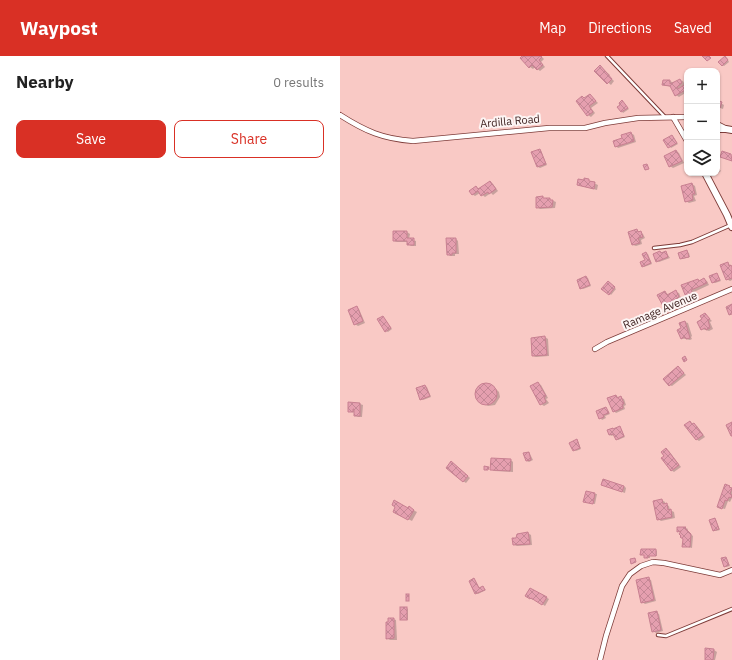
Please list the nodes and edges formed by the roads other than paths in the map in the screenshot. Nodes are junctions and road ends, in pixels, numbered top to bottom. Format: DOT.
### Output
graph roads {
  1 [pos="607,56"];
  2 [pos="340,115"];
  3 [pos="673,116"];
  4 [pos="665,117"];
  5 [pos="684,117"];
  6 [pos="686,140"];
  7 [pos="707,176"];
  8 [pos="732,226"];
  9 [pos="654,248"];
  10 [pos="732,289"];
  11 [pos="596,349"];
  12 [pos="732,570"];
  13 [pos="732,609"];
  14 [pos="658,635"];
  15 [pos="600,660"];
  1 -- 4 [label="lane"];
  2 -- 4 [label="street, Ardilla Road"];
  3 -- 4 [label="street, Ardilla Road"];
  3 -- 5 [label="street, Ardilla Road"];
  3 -- 6 [label="street"];
  7 -- 8 [label="street"];
  8 -- 9 [label="lane"];
  10 -- 11 [label="street, Ramage Avenue"];
  12 -- 15 [label="street"];
  13 -- 14 [label="lane"];
}
